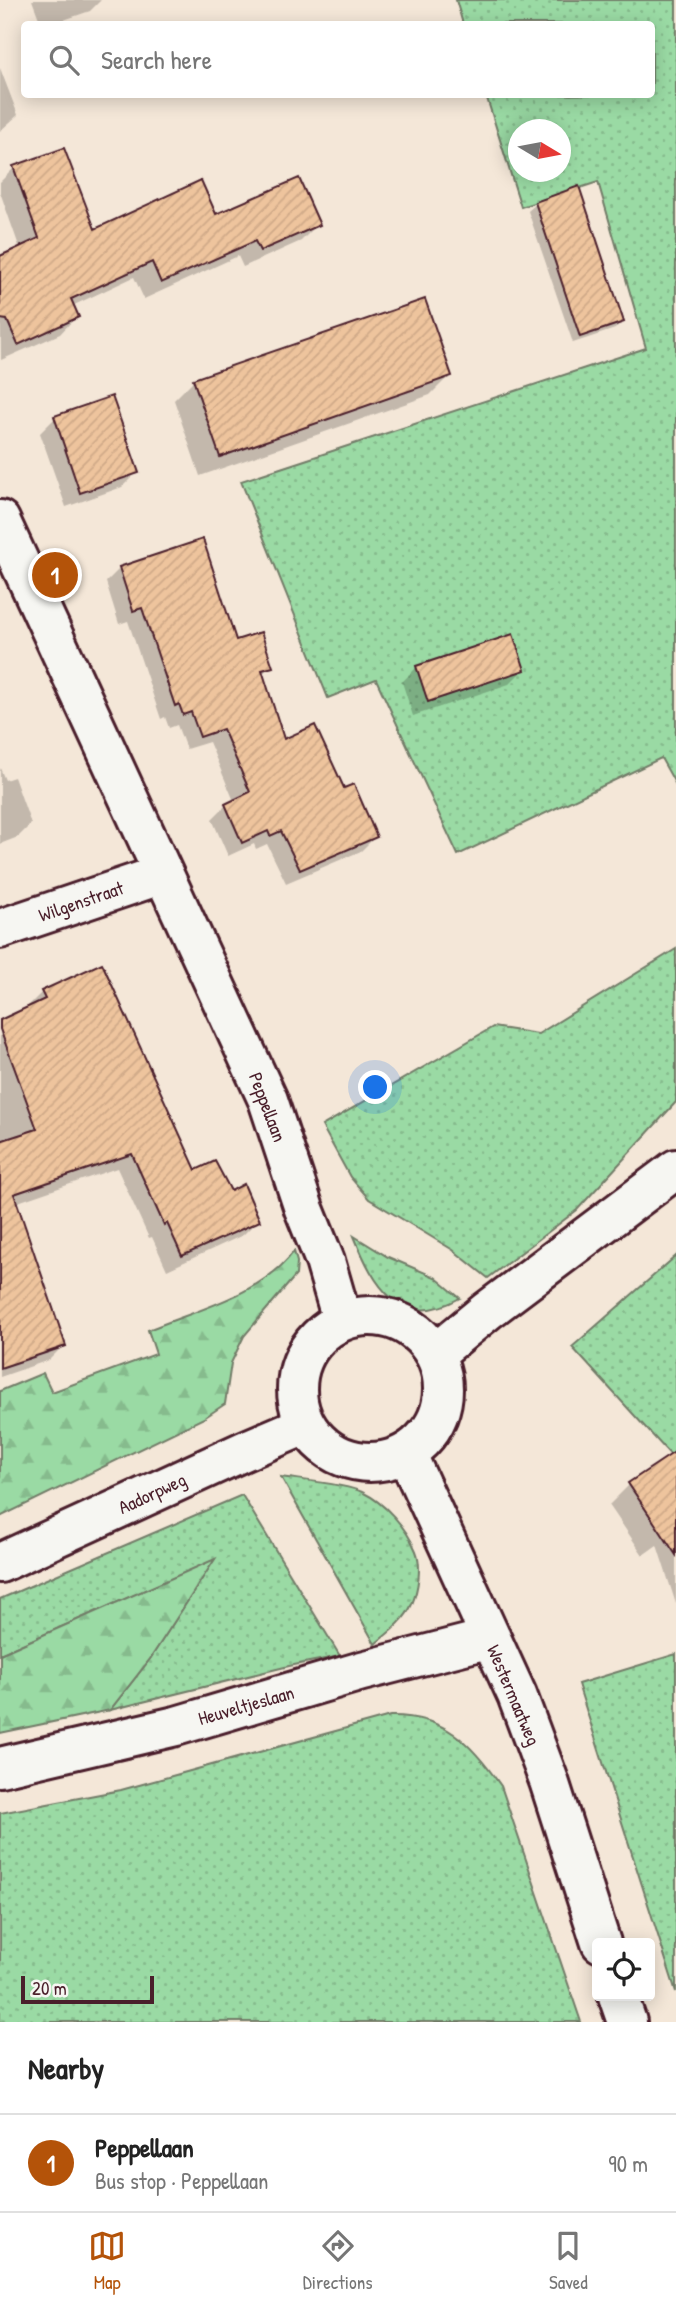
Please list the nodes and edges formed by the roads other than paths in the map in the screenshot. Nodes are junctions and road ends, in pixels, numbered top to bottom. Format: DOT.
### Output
graph roads {
  1 [pos="0,520"];
  2 [pos="163,874"];
  3 [pos="0,929"];
  4 [pos="676,1169"];
  5 [pos="342,1320"];
  6 [pos="436,1353"];
  7 [pos="305,1425"];
  8 [pos="407,1455"];
  9 [pos="0,1563"];
  10 [pos="491,1638"];
  11 [pos="0,1767"];
  12 [pos="599,1938"];
  13 [pos="620,2001"];
  14 [pos="627,2022"];
  1 -- 2 [label="street, Peppellaan"];
  2 -- 3 [label="street, Wilgenstraat"];
  2 -- 5 [label="street, Peppellaan"];
  4 -- 6 [label="street"];
  5 -- 6 [label="street"];
  5 -- 7 [label="street"];
  6 -- 8 [label="street"];
  7 -- 8 [label="street"];
  7 -- 9 [label="street, Aadorpweg"];
  8 -- 10 [label="street, Westermaatweg"];
  10 -- 11 [label="street, Heuveltjeslaan"];
  10 -- 12 [label="street, Westermaatweg"];
  13 -- 14 [label="street"];
}
